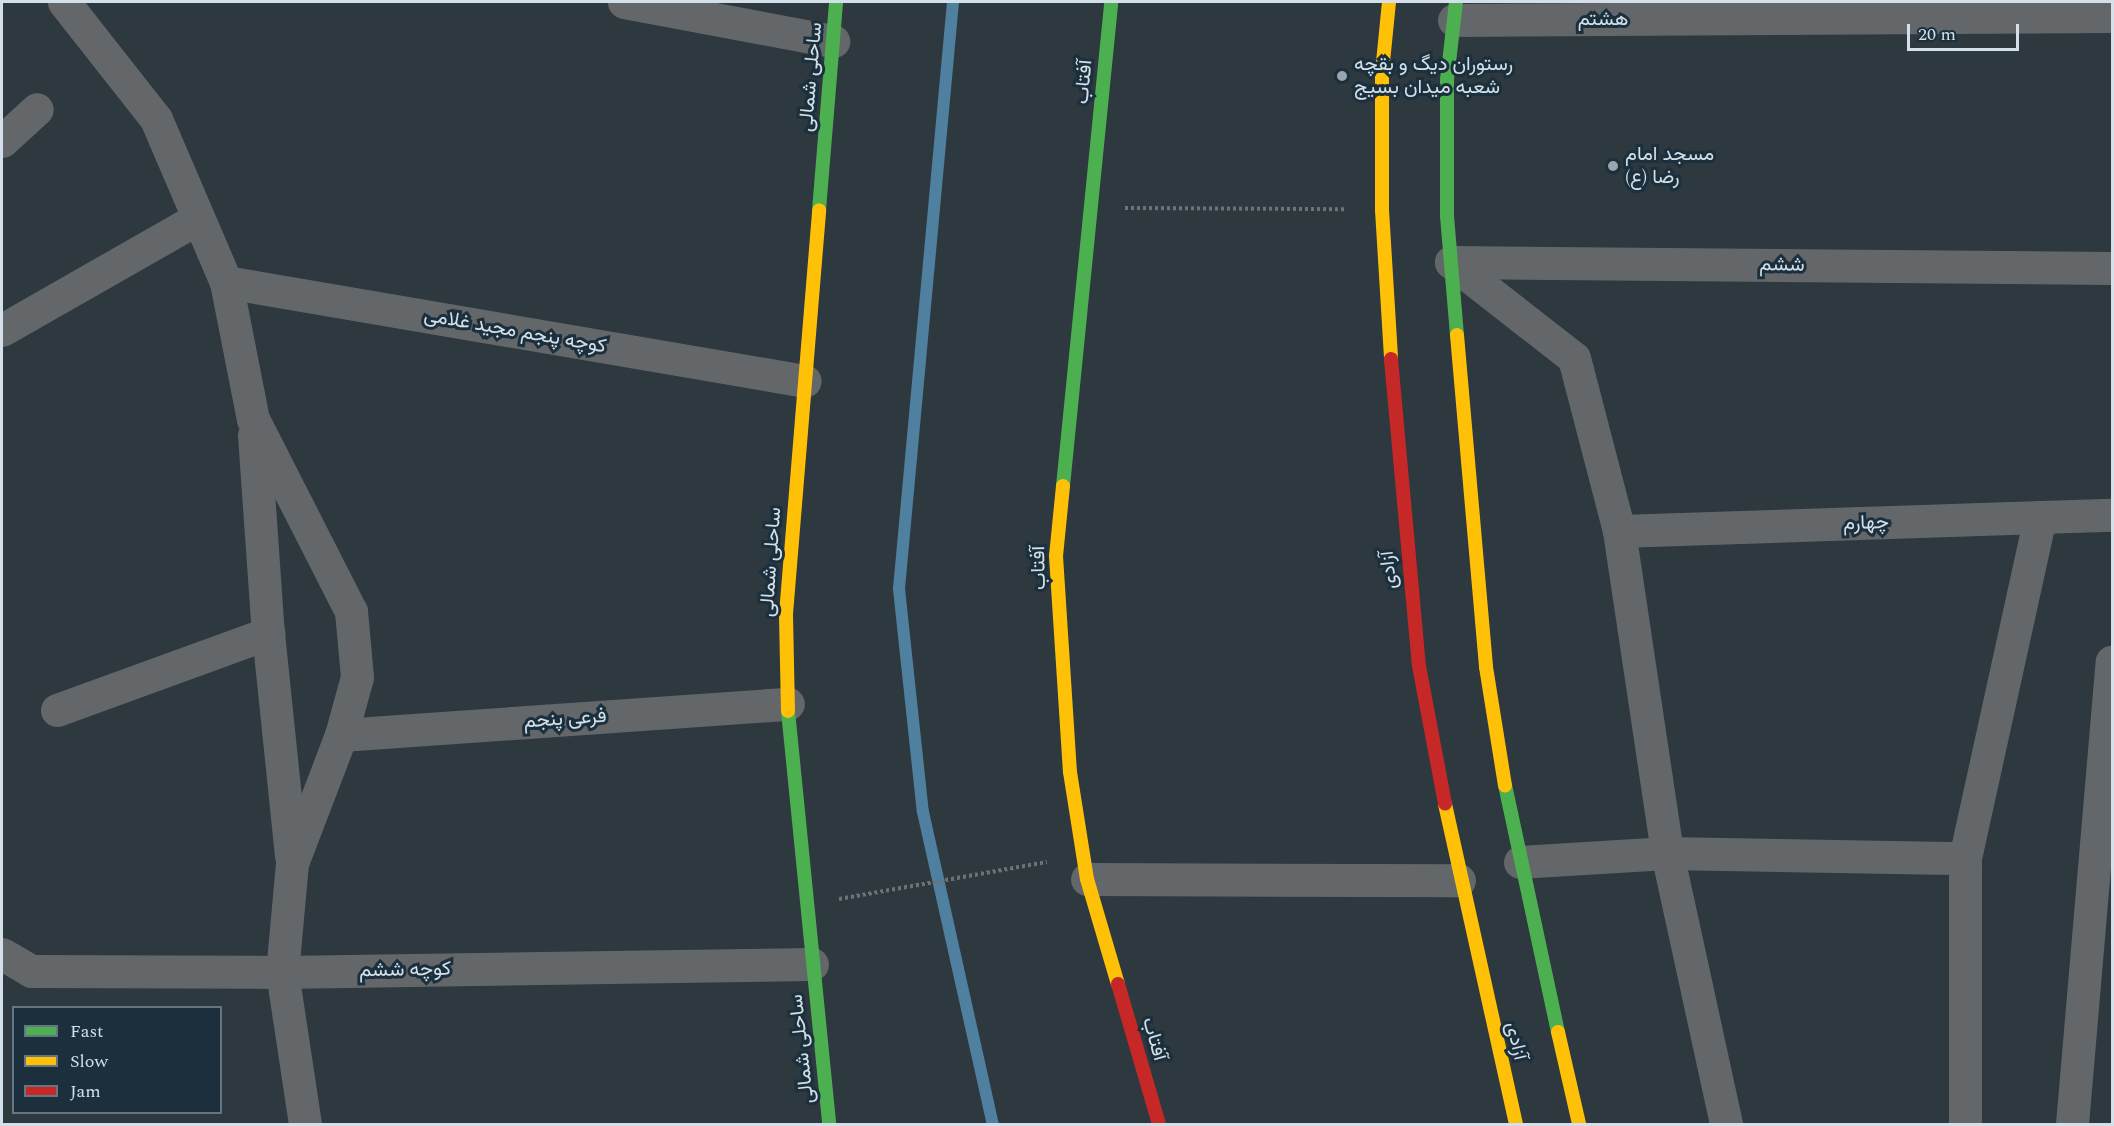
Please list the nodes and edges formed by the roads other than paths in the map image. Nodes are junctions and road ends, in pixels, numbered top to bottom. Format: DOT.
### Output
graph roads {
  1 [pos="64,2"];
  2 [pos="624,2"];
  3 [pos="836,2"];
  4 [pos="1111,2"];
  5 [pos="1389,2"];
  6 [pos="1455,11"];
  7 [pos="2112,16"];
  8 [pos="833,40"];
  9 [pos="37,109"];
  10 [pos="2,141"];
  11 [pos="198,218"];
  12 [pos="1451,262"];
  13 [pos="2112,268"];
  14 [pos="226,282"];
  15 [pos="2,330"];
  16 [pos="805,381"];
  17 [pos="253,419"];
  18 [pos="2112,515"];
  19 [pos="2040,517"];
  20 [pos="1619,531"];
  21 [pos="268,633"];
  22 [pos="2112,662"];
  23 [pos="788,704"];
  24 [pos="57,710"];
  25 [pos="341,735"];
  26 [pos="2108,757"];
  27 [pos="1667,853"];
  28 [pos="1965,858"];
  29 [pos="1520,862"];
  30 [pos="292,863"];
  31 [pos="1085,868"];
  32 [pos="1459,880"];
  33 [pos="2,954"];
  34 [pos="812,964"];
  35 [pos="282,972"];
  36 [pos="305,1125"];
  37 [pos="829,1125"];
  38 [pos="1159,1125"];
  39 [pos="1516,1125"];
  40 [pos="1579,1125"];
  41 [pos="1726,1125"];
  42 [pos="1965,1125"];
  43 [pos="2072,1125"];
  1 -- 11 [label="street"];
  2 -- 8 [label="street"];
  3 -- 8 [label="main road, ساحلی شمالی"];
  4 -- 31 [label="main road, آفتاب"];
  5 -- 32 [label="main road, آزادی"];
  6 -- 7 [label="street, هشتم"];
  6 -- 12 [label="main road"];
  8 -- 16 [label="main road, ساحلی شمالی"];
  9 -- 10 [label="street"];
  11 -- 14 [label="street"];
  11 -- 15 [label="street"];
  12 -- 13 [label="street, ششم"];
  12 -- 20 [label="street"];
  12 -- 29 [label="main road"];
  14 -- 16 [label="street, کوچه پنجم مجید غلامی"];
  14 -- 17 [label="street"];
  16 -- 23 [label="main road, ساحلی شمالی"];
  17 -- 21 [label="street"];
  17 -- 25 [label="street"];
  18 -- 19 [label="street, چهارم"];
  19 -- 20 [label="street, چهارم"];
  19 -- 28 [label="street"];
  20 -- 27 [label="street"];
  21 -- 24 [label="street"];
  21 -- 30 [label="street"];
  22 -- 26 [label="street"];
  23 -- 25 [label="street, فرعی پنجم"];
  23 -- 34 [label="main road, ساحلی شمالی"];
  25 -- 30 [label="street"];
  26 -- 43 [label="street"];
  27 -- 28 [label="street"];
  27 -- 29 [label="street"];
  27 -- 41 [label="street"];
  28 -- 42 [label="street"];
  29 -- 40 [label="main road"];
  30 -- 35 [label="street"];
  31 -- 32 [label="street"];
  31 -- 38 [label="main road, آفتاب"];
  32 -- 39 [label="main road, آزادی"];
  33 -- 35 [label="street, کوچه ششم"];
  34 -- 35 [label="street, کوچه ششم"];
  34 -- 37 [label="main road, ساحلی شمالی"];
  35 -- 36 [label="street"];
}
